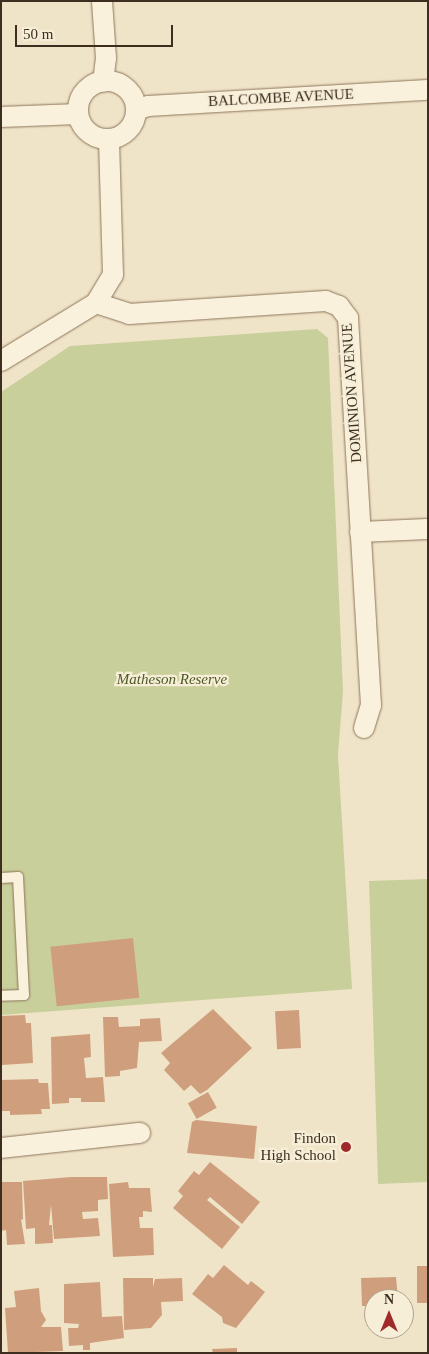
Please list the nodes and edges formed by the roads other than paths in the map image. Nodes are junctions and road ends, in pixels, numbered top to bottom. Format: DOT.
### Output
graph roads {
  1 [pos="102,1"];
  2 [pos="103,82"];
  3 [pos="428,90"];
  4 [pos="136,110"];
  5 [pos="78,114"];
  6 [pos="1,117"];
  7 [pos="108,139"];
  8 [pos="96,303"];
  9 [pos="1,361"];
  10 [pos="428,529"];
  11 [pos="360,532"];
  12 [pos="364,728"];
  13 [pos="1,878"];
  14 [pos="1,996"];
  15 [pos="140,1133"];
  16 [pos="1,1148"];
  1 -- 2 [label="street"];
  2 -- 4 [label="street"];
  2 -- 5 [label="street"];
  3 -- 4 [label="street, BALCOMBE AVENUE"];
  4 -- 7 [label="street"];
  5 -- 6 [label="street"];
  5 -- 7 [label="street"];
  7 -- 8 [label="street"];
  8 -- 9 [label="street"];
  8 -- 11 [label="street, DOMINION AVENUE"];
  10 -- 11 [label="street"];
  11 -- 12 [label="street, DOMINION AVENUE"];
  13 -- 14 [label="lane"];
  15 -- 16 [label="street"];
}
